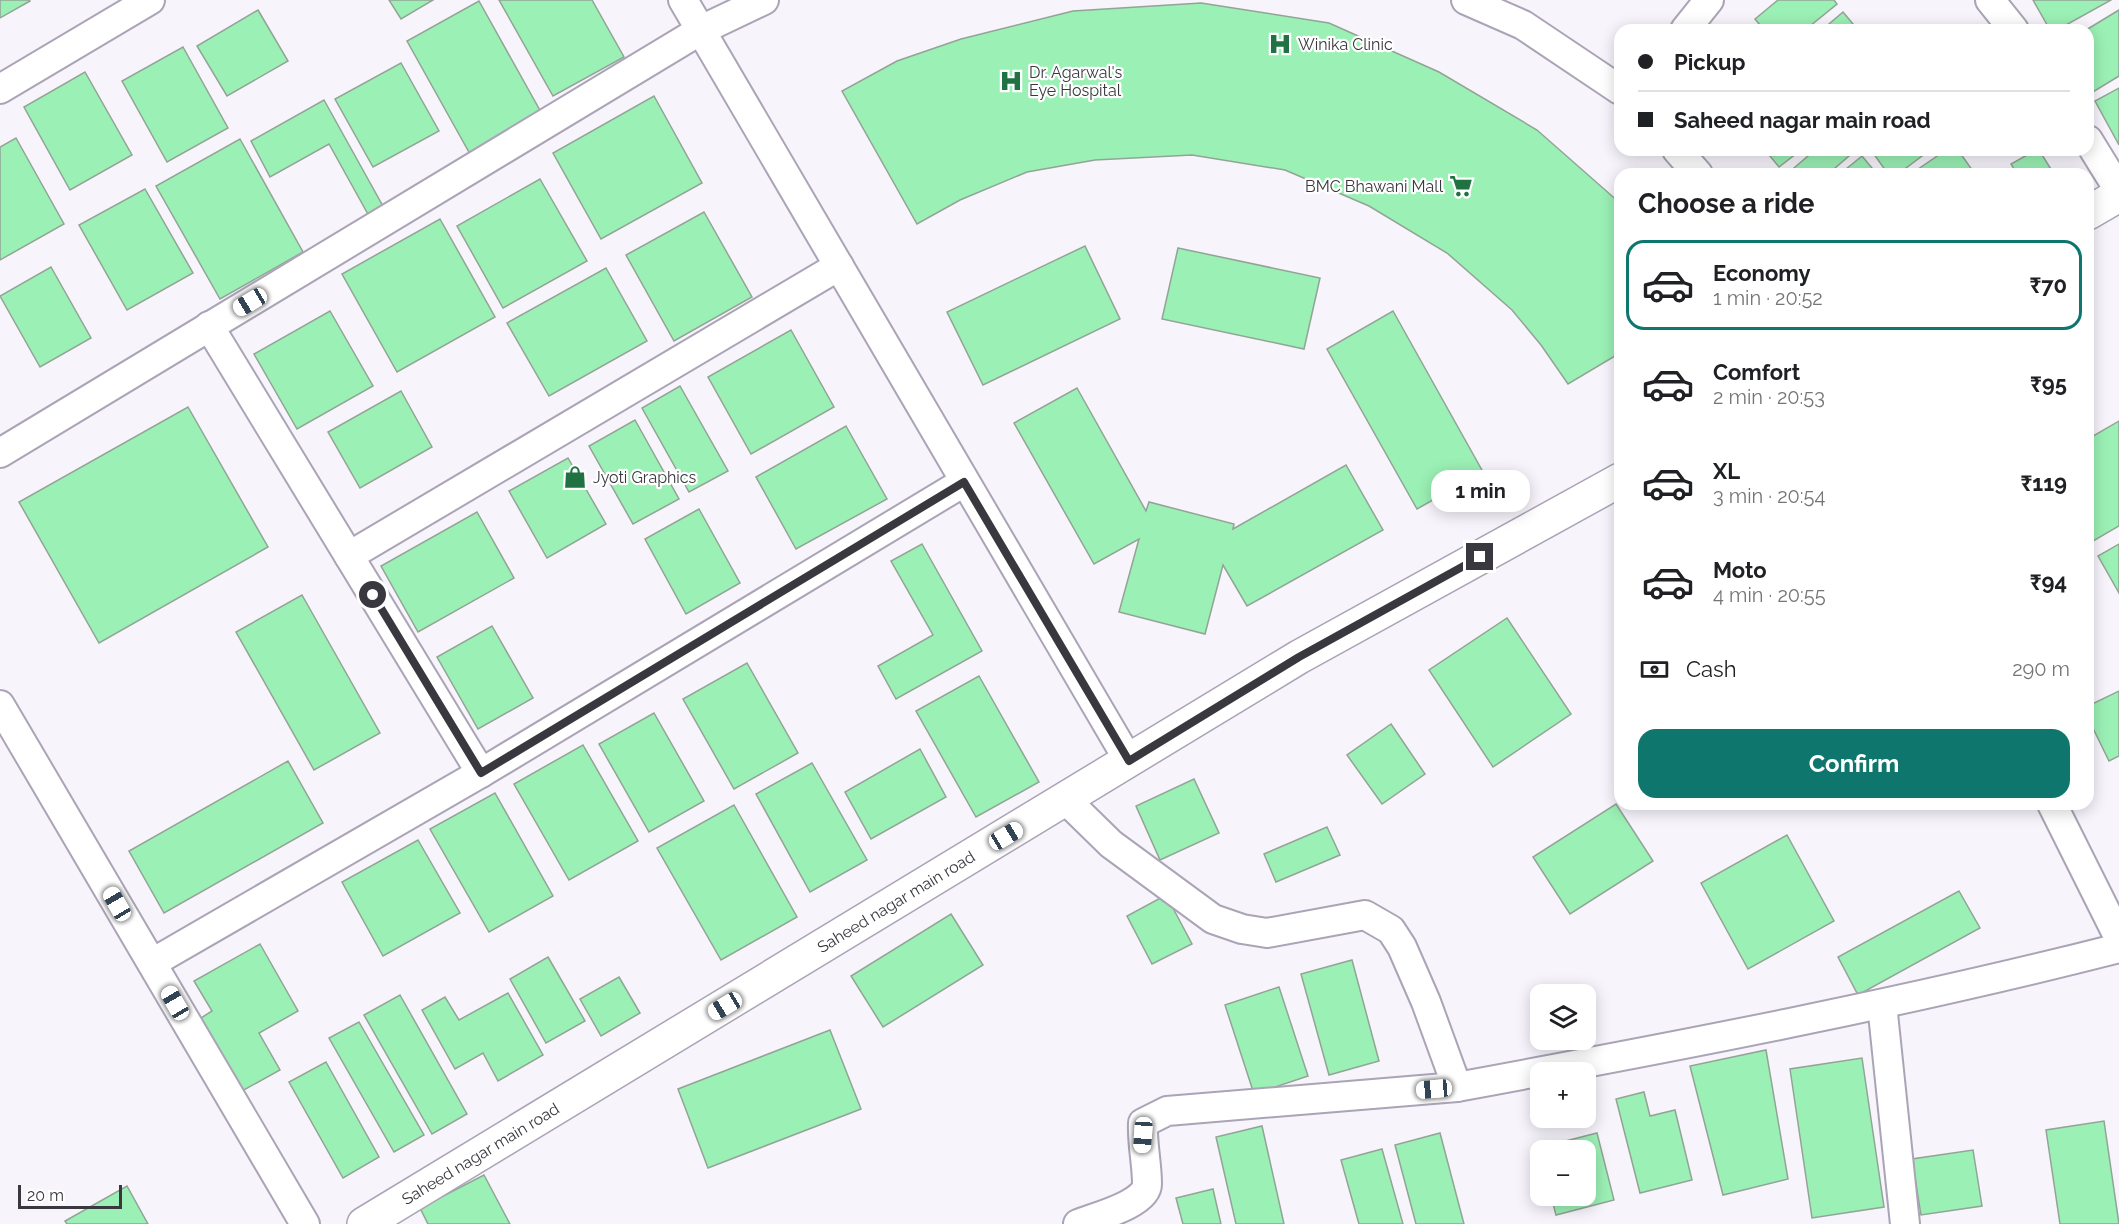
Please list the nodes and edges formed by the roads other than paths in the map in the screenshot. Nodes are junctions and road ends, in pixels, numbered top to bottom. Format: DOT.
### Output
graph roads {
  1 [pos="150,0"];
  2 [pos="683,0"];
  3 [pos="764,0"];
  4 [pos="1466,0"];
  5 [pos="1709,0"];
  6 [pos="1990,0"];
  7 [pos="2004,0"];
  8 [pos="1690,24"];
  9 [pos="2009,24"];
  10 [pos="2018,24"];
  11 [pos="701,30"];
  12 [pos="1614,86"];
  13 [pos="0,89"];
  14 [pos="2094,150"];
  15 [pos="1682,156"];
  16 [pos="1693,168"];
  17 [pos="2119,190"];
  18 [pos="2119,195"];
  19 [pos="2094,210"];
  20 [pos="839,266"];
  21 [pos="209,326"];
  22 [pos="0,453"];
  23 [pos="964,482"];
  24 [pos="1614,483"];
  25 [pos="349,556"];
  26 [pos="0,705"];
  27 [pos="1129,761"];
  28 [pos="481,773"];
  29 [pos="1066,800"];
  30 [pos="2055,810"];
  31 [pos="2119,938"];
  32 [pos="2119,948"];
  33 [pos="152,963"];
  34 [pos="1882,1004"];
  35 [pos="1457,1087"];
  36 [pos="305,1224"];
  37 [pos="364,1224"];
  38 [pos="1078,1224"];
  39 [pos="1905,1224"];
  1 -- 13 [label="street"];
  2 -- 11 [label="street"];
  3 -- 11 [label="street"];
  4 -- 12 [label="street"];
  5 -- 8 [label="street"];
  6 -- 9 [label="street"];
  7 -- 10 [label="street"];
  11 -- 20 [label="street"];
  11 -- 21 [label="street"];
  14 -- 17 [label="street"];
  15 -- 16 [label="street"];
  18 -- 19 [label="street"];
  20 -- 23 [label="street"];
  20 -- 25 [label="street"];
  21 -- 22 [label="street"];
  21 -- 25 [label="street"];
  23 -- 27 [label="street"];
  23 -- 28 [label="street"];
  24 -- 27 [label="street, Saheed nagar main road"];
  25 -- 28 [label="street"];
  26 -- 33 [label="street"];
  27 -- 29 [label="street, Saheed nagar main road"];
  28 -- 33 [label="street"];
  29 -- 35 [label="street"];
  29 -- 37 [label="street, Saheed nagar main road"];
  30 -- 31 [label="street"];
  32 -- 34 [label="street"];
  33 -- 36 [label="street"];
  34 -- 35 [label="street"];
  34 -- 39 [label="street"];
  35 -- 38 [label="street"];
}
